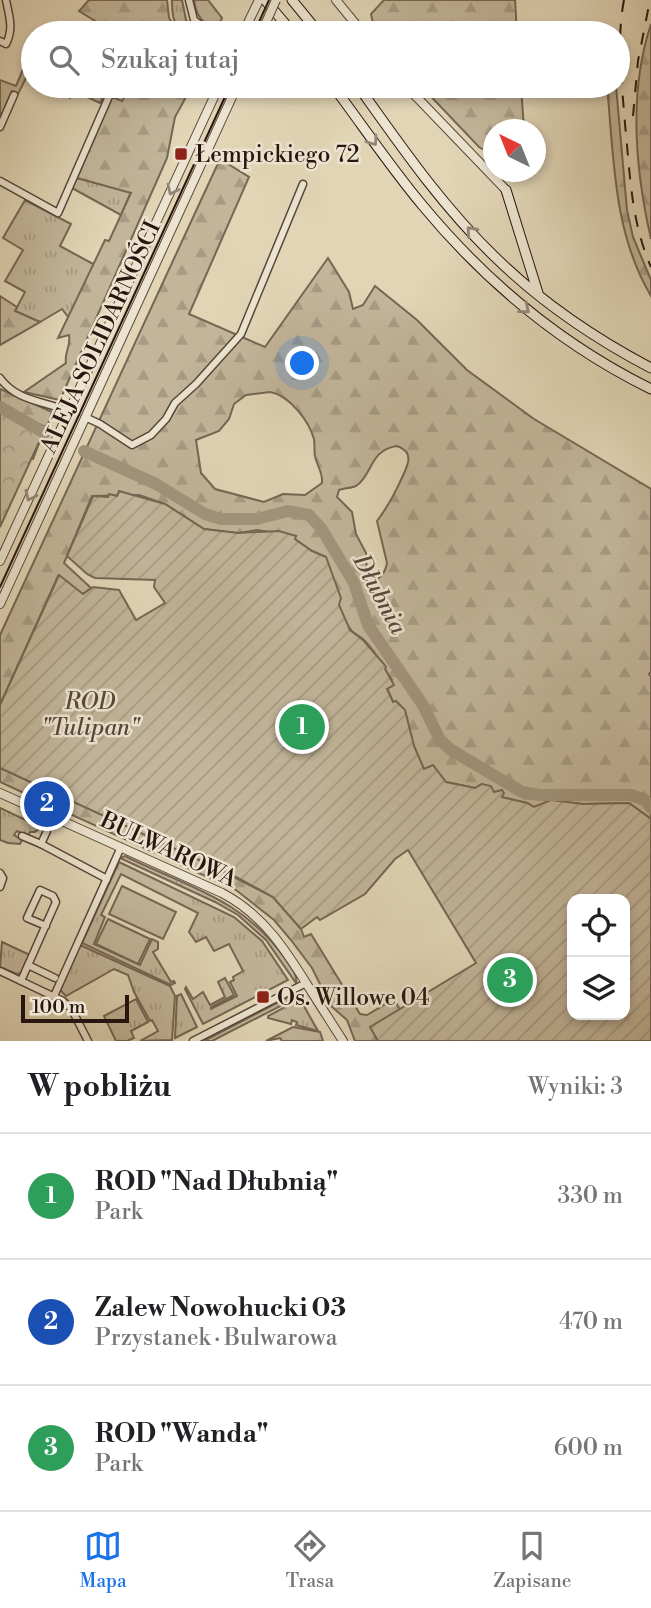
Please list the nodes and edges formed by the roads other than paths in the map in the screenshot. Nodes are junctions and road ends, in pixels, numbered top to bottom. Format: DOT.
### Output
graph roads {
  1 [pos="6,0"];
  2 [pos="189,0"];
  3 [pos="258,0"];
  4 [pos="265,0"];
  5 [pos="276,0"];
  6 [pos="292,0"];
  7 [pos="336,0"];
  8 [pos="195,21"];
  9 [pos="249,21"];
  10 [pos="266,21"];
  11 [pos="283,21"];
  12 [pos="309,21"];
  13 [pos="353,21"];
  14 [pos="3,42"];
  15 [pos="14,96"];
  16 [pos="108,98"];
  17 [pos="214,98"];
  18 [pos="231,98"];
  19 [pos="342,98"];
  20 [pos="367,98"];
  21 [pos="418,98"];
  22 [pos="0,127"];
  23 [pos="0,181"];
  24 [pos="303,184"];
  25 [pos="506,190"];
  26 [pos="538,295"];
  27 [pos="651,369"];
  28 [pos="0,378"];
  29 [pos="651,389"];
  30 [pos="70,412"];
  31 [pos="85,417"];
  32 [pos="0,561"];
  33 [pos="0,604"];
  34 [pos="0,793"];
  35 [pos="47,831"];
  36 [pos="22,836"];
  37 [pos="41,844"];
  38 [pos="121,846"];
  39 [pos="0,873"];
  40 [pos="107,879"];
  41 [pos="0,887"];
  42 [pos="46,926"];
  43 [pos="28,965"];
  44 [pos="0,971"];
  45 [pos="55,978"];
  46 [pos="21,981"];
  47 [pos="306,983"];
  48 [pos="54,996"];
  49 [pos="88,1041"];
  50 [pos="193,1041"];
  51 [pos="343,1041"];
  1 -- 14 [label="street"];
  2 -- 8 [label="street"];
  3 -- 9 [label="street"];
  4 -- 11 [label="main road"];
  5 -- 10 [label="street, bridge"];
  6 -- 12 [label="main road"];
  7 -- 13 [label="street"];
  15 -- 22 [label="street"];
  16 -- 23 [label="street"];
  17 -- 30 [label="street, ALEJA SOLIDARNOŚCI, one-way"];
  18 -- 31 [label="street, ALEJA SOLIDARNOŚCI"];
  19 -- 29 [label="main road, one-way"];
  26 -- 20 [label="main road, one-way"];
  21 -- 25 [label="street"];
  24 -- 31 [label="street"];
  25 -- 26 [label="main road"];
  26 -- 27 [label="main road"];
  28 -- 30 [label="street"];
  30 -- 32 [label="street, ALEJA SOLIDARNOŚCI, one-way"];
  31 -- 33 [label="street, ALEJA SOLIDARNOŚCI"];
  34 -- 38 [label="street, BULWAROWA"];
  35 -- 37 [label="street"];
  36 -- 37 [label="street"];
  37 -- 40 [label="street"];
  38 -- 40 [label="street"];
  38 -- 47 [label="street, BULWAROWA"];
  39 -- 41 [label="street"];
  40 -- 48 [label="street"];
  42 -- 42 [label="street"];
  42 -- 43 [label="street"];
  43 -- 45 [label="street"];
  43 -- 46 [label="street"];
  44 -- 46 [label="street"];
  46 -- 48 [label="street"];
  47 -- 50 [label="street"];
  47 -- 51 [label="street, BULWAROWA"];
  48 -- 49 [label="street"];
}
